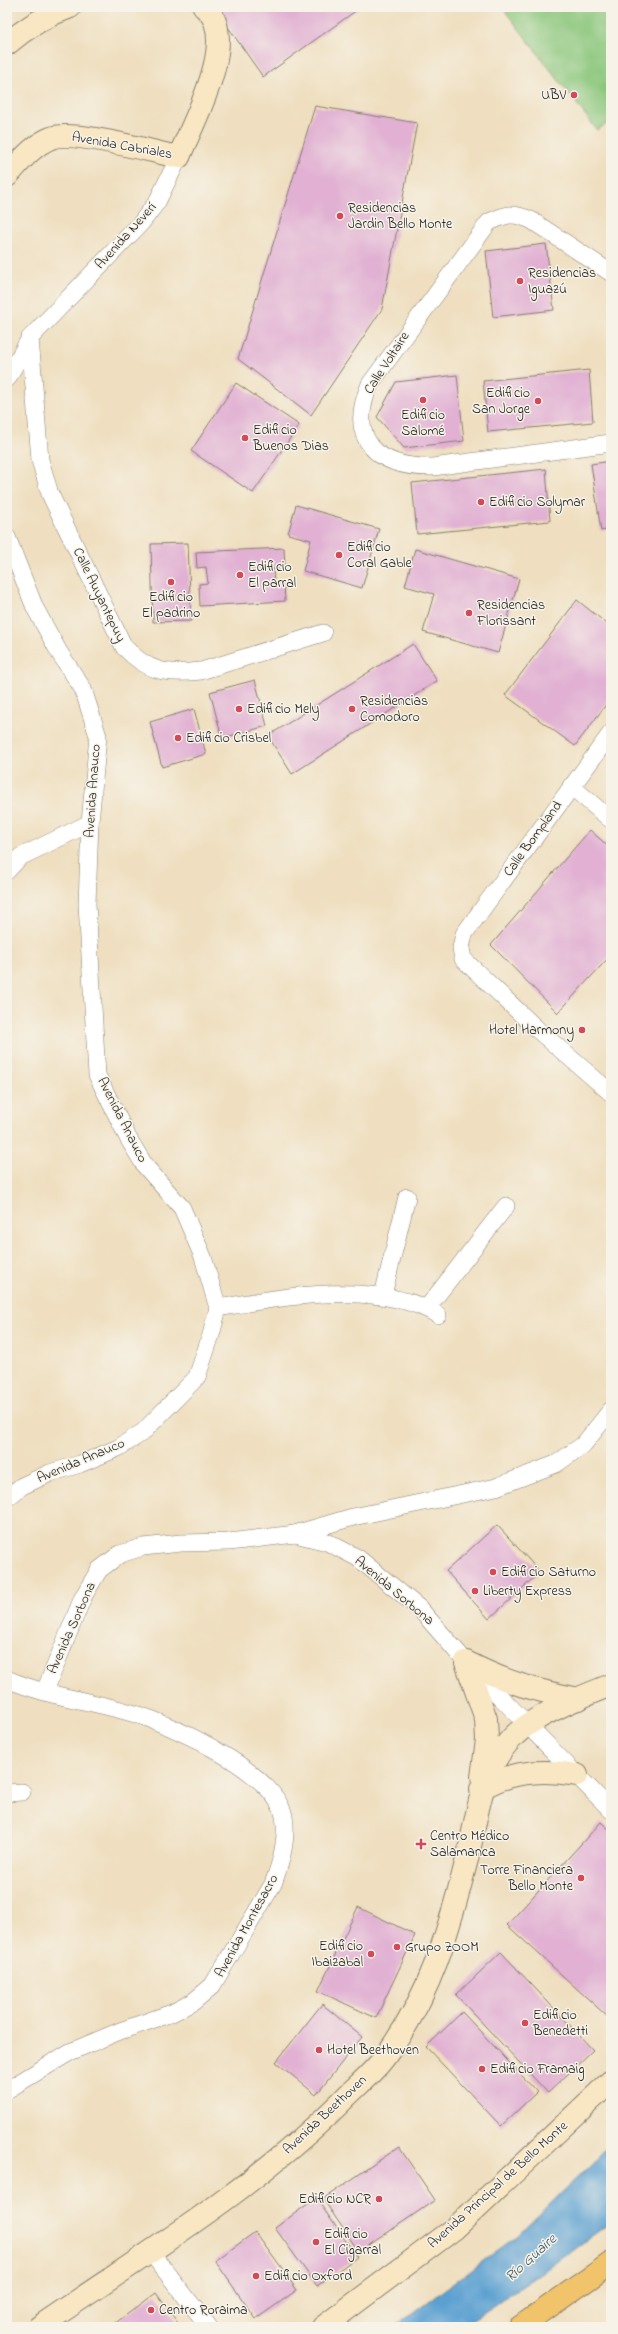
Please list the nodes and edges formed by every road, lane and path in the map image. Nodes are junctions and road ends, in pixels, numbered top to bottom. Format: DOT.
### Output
graph roads {
  1 [pos="70,7"];
  2 [pos="204,7"];
  3 [pos="7,44"];
  4 [pos="179,157"];
  5 [pos="7,176"];
  6 [pos="611,273"];
  7 [pos="30,338"];
  8 [pos="7,378"];
  9 [pos="611,443"];
  10 [pos="7,537"];
  11 [pos="323,633"];
  12 [pos="611,734"];
  13 [pos="571,786"];
  14 [pos="611,820"];
  15 [pos="90,823"];
  16 [pos="7,871"];
  17 [pos="611,1093"];
  18 [pos="407,1197"];
  19 [pos="506,1206"];
  20 [pos="383,1295"];
  21 [pos="218,1308"];
  22 [pos="611,1410"];
  23 [pos="7,1498"];
  24 [pos="295,1534"];
  25 [pos="466,1662"];
  26 [pos="7,1679"];
  27 [pos="611,1685"];
  28 [pos="45,1691"];
  29 [pos="579,1699"];
  30 [pos="528,1724"];
  31 [pos="577,1775"];
  32 [pos="481,1789"];
  33 [pos="611,1810"];
  34 [pos="611,2081"];
  35 [pos="7,2090"];
  36 [pos="150,2251"];
  37 [pos="611,2263"];
  38 [pos="39,2327"];
  39 [pos="209,2327"];
  40 [pos="323,2327"];
  41 [pos="520,2327"];
  1 -- 3 [label="street"];
  2 -- 4 [label="street, Avenida Neverí"];
  4 -- 5 [label="street, Avenida Cabriales"];
  4 -- 7 [label="street, Avenida Neverí"];
  6 -- 9 [label="street, Calle Voltaire"];
  7 -- 8 [label="street, Avenida Neverí"];
  7 -- 11 [label="street, Calle Auyantepuy"];
  10 -- 15 [label="street, Avenida Anauco"];
  12 -- 13 [label="street, Calle Bompland"];
  13 -- 14 [label="street"];
  13 -- 17 [label="street, Calle Bompland"];
  15 -- 16 [label="street"];
  15 -- 21 [label="street, Avenida Anauco"];
  18 -- 20 [label="street"];
  19 -- 20 [label="street"];
  20 -- 21 [label="street"];
  21 -- 23 [label="street, Avenida Anauco"];
  22 -- 24 [label="street"];
  24 -- 25 [label="street, Avenida Sorbona"];
  24 -- 28 [label="street, Avenida Sorbona"];
  25 -- 29 [label="street"];
  25 -- 30 [label="street, Avenida Sorbona"];
  25 -- 32 [label="street"];
  26 -- 28 [label="street"];
  27 -- 29 [label="street, Avenida Beethoven"];
  28 -- 35 [label="street, Avenida Montesacro"];
  29 -- 30 [label="street, Avenida Beethoven"];
  30 -- 31 [label="street, Avenida Sorbona"];
  30 -- 32 [label="street, Avenida Beethoven"];
  31 -- 32 [label="street"];
  31 -- 33 [label="street, Avenida Sorbona"];
  32 -- 36 [label="street, Avenida Beethoven"];
  34 -- 40 [label="street, Avenida Principal de Bello Monte"];
  36 -- 38 [label="street, Avenida Beethoven"];
  36 -- 39 [label="street"];
  37 -- 41 [label="highway"];
}
